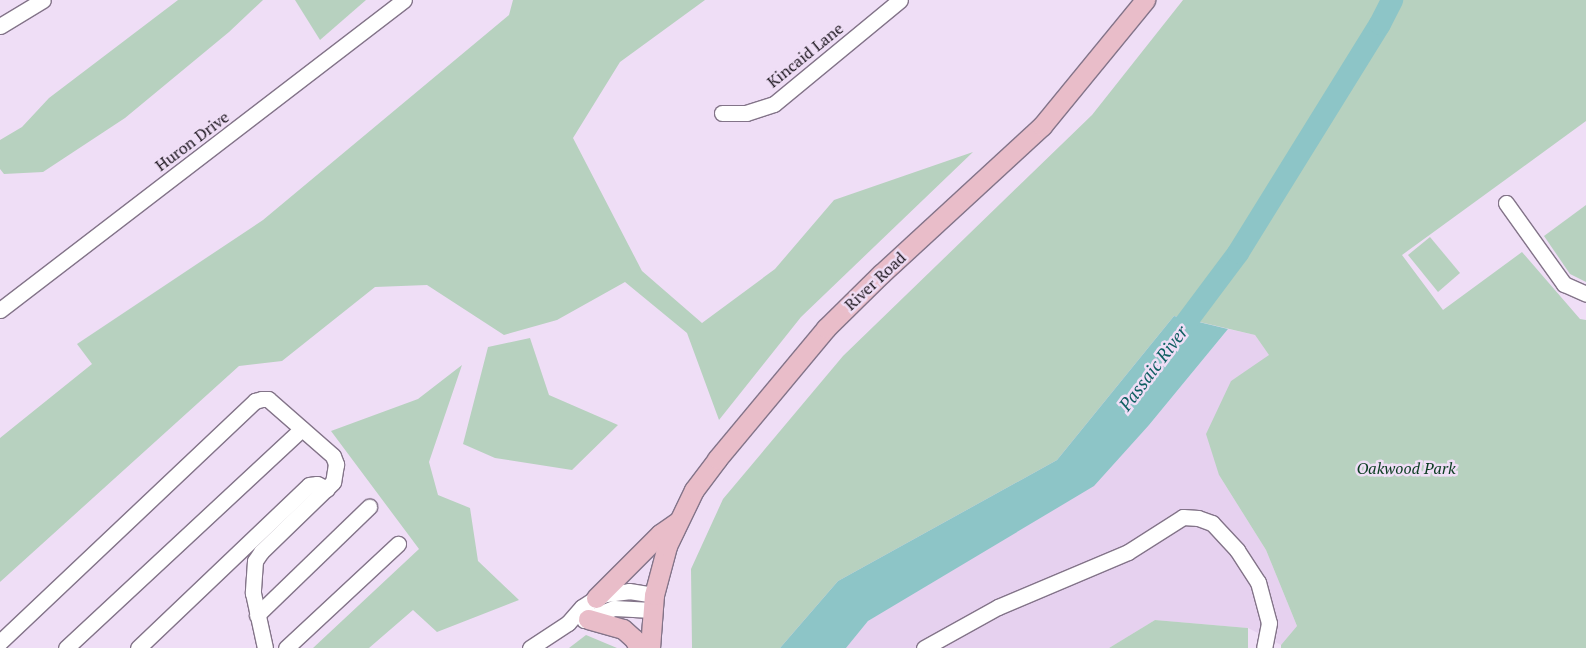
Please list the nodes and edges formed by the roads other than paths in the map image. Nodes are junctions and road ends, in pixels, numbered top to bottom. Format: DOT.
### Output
graph roads {
  1 [pos="44,0"];
  2 [pos="404,0"];
  3 [pos="900,0"];
  4 [pos="1145,0"];
  5 [pos="0,26"];
  6 [pos="722,113"];
  7 [pos="1506,203"];
  8 [pos="1586,294"];
  9 [pos="0,310"];
  10 [pos="302,429"];
  11 [pos="327,488"];
  12 [pos="369,507"];
  13 [pos="677,522"];
  14 [pos="398,544"];
  15 [pos="596,598"];
  16 [pos="653,602"];
  17 [pos="256,615"];
  18 [pos="588,619"];
  19 [pos="568,624"];
  20 [pos="0,642"];
  21 [pos="1264,645"];
  22 [pos="66,648"];
  23 [pos="138,648"];
  24 [pos="264,648"];
  25 [pos="286,648"];
  26 [pos="530,648"];
  27 [pos="639,648"];
  28 [pos="650,648"];
  29 [pos="924,648"];
  1 -- 5 [label="street"];
  2 -- 9 [label="street, Huron Drive"];
  3 -- 6 [label="street, Kincaid Lane"];
  4 -- 13 [label="main road, River Road"];
  7 -- 8 [label="street"];
  10 -- 11 [label="street"];
  10 -- 20 [label="street"];
  10 -- 22 [label="street"];
  11 -- 17 [label="street"];
  11 -- 23 [label="street"];
  12 -- 17 [label="street"];
  13 -- 15 [label="main road"];
  13 -- 16 [label="main road, River Road"];
  14 -- 25 [label="street"];
  15 -- 16 [label="street"];
  15 -- 19 [label="street"];
  16 -- 18 [label="street"];
  16 -- 28 [label="main road, River Road"];
  17 -- 24 [label="street"];
  18 -- 19 [label="street"];
  18 -- 27 [label="main road"];
  19 -- 26 [label="street"];
  21 -- 29 [label="street"];
}
